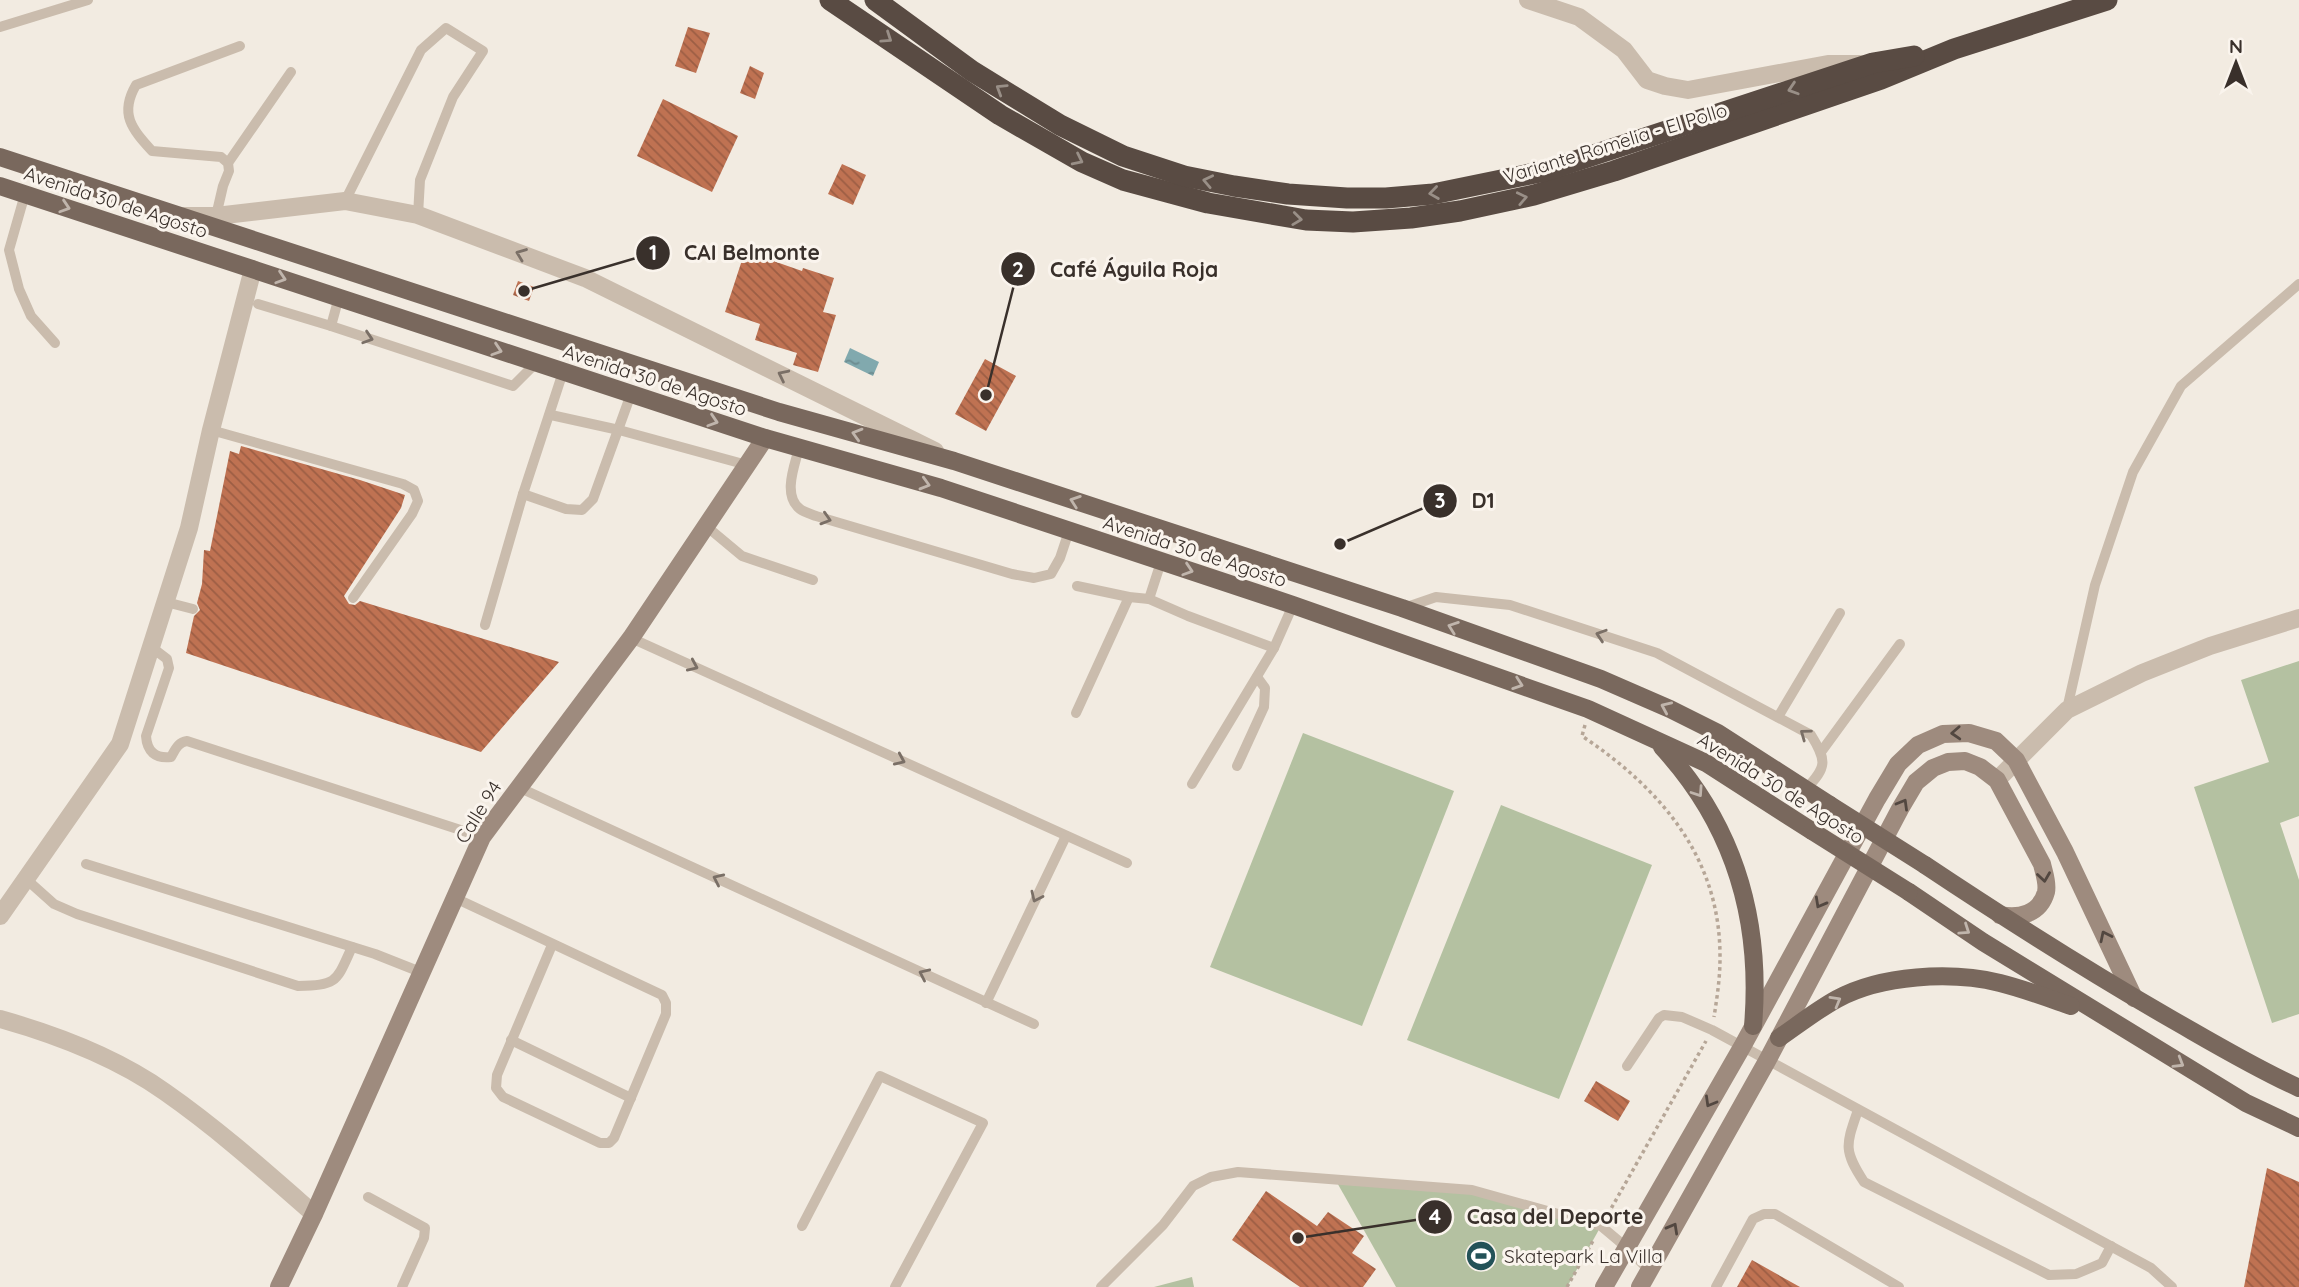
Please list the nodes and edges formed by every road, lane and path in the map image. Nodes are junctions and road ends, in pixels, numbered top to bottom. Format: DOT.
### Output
graph roads {
  1 [pos="88,0"];
  2 [pos="830,0"];
  3 [pos="875,0"];
  4 [pos="1528,0"];
  5 [pos="2107,0"];
  6 [pos="0,27"];
  7 [pos="240,46"];
  8 [pos="1954,49"];
  9 [pos="1873,63"];
  10 [pos="291,72"];
  11 [pos="0,157"];
  12 [pos="228,163"];
  13 [pos="0,186"];
  14 [pos="25,194"];
  15 [pos="345,201"];
  16 [pos="418,215"];
  17 [pos="181,216"];
  18 [pos="216,216"];
  19 [pos="253,269"];
  20 [pos="2299,284"];
  21 [pos="339,298"];
  22 [pos="258,304"];
  23 [pos="331,326"];
  24 [pos="55,344"];
  25 [pos="536,363"];
  26 [pos="563,372"];
  27 [pos="631,394"];
  28 [pos="551,415"];
  29 [pos="211,430"];
  30 [pos="619,430"];
  31 [pos="765,438"];
  32 [pos="799,448"];
  33 [pos="954,461"];
  34 [pos="747,465"];
  35 [pos="523,494"];
  36 [pos="706,526"];
  37 [pos="1069,531"];
  38 [pos="1161,562"];
  39 [pos="813,580"];
  40 [pos="1077,586"];
  41 [pos="1129,597"];
  42 [pos="353,598"];
  43 [pos="1149,599"];
  44 [pos="166,602"];
  45 [pos="1293,605"];
  46 [pos="1402,608"];
  47 [pos="193,609"];
  48 [pos="1840,613"];
  49 [pos="2299,618"];
  50 [pos="485,625"];
  51 [pos="631,638"];
  52 [pos="1900,643"];
  53 [pos="150,646"];
  54 [pos="1274,649"];
  55 [pos="1257,677"];
  56 [pos="1588,709"];
  57 [pos="2067,710"];
  58 [pos="1076,713"];
  59 [pos="1778,717"];
  60 [pos="1655,739"];
  61 [pos="1821,751"];
  62 [pos="2016,760"];
  63 [pos="1237,766"];
  64 [pos="1997,780"];
  65 [pos="1192,784"];
  66 [pos="518,787"];
  67 [pos="1806,789"];
  68 [pos="1066,836"];
  69 [pos="482,837"];
  70 [pos="1127,863"];
  71 [pos="86,864"];
  72 [pos="26,879"];
  73 [pos="455,898"];
  74 [pos="2000,915"];
  75 [pos="0,916"];
  76 [pos="552,945"];
  77 [pos="352,947"];
  78 [pos="423,973"];
  79 [pos="2134,998"];
  80 [pos="986,1003"];
  81 [pos="0,1018"];
  82 [pos="1034,1024"];
  83 [pos="1753,1026"];
  84 [pos="2120,1028"];
  85 [pos="1712,1030"];
  86 [pos="1779,1038"];
  87 [pos="511,1040"];
  88 [pos="1742,1047"];
  89 [pos="1767,1061"];
  90 [pos="1627,1066"];
  91 [pos="2299,1088"];
  92 [pos="631,1098"];
  93 [pos="1858,1110"];
  94 [pos="2299,1128"];
  95 [pos="368,1197"];
  96 [pos="314,1214"];
  97 [pos="802,1226"];
  98 [pos="1601,1226"];
  99 [pos="2111,1246"];
  100 [pos="1626,1247"];
  101 [pos="1649,1270"];
  102 [pos="279,1287"];
  103 [pos="402,1287"];
  104 [pos="895,1287"];
  105 [pos="1101,1287"];
  106 [pos="1567,1287"];
  107 [pos="1604,1287"];
  108 [pos="1640,1287"];
  109 [pos="1716,1287"];
  110 [pos="1899,1287"];
  111 [pos="2172,1287"];
  1 -- 6 [label="lane"];
  2 -- 8 [label="highway, Variante Romelia - El Pollo, one-way"];
  9 -- 3 [label="highway, Variante Romelia - El Pollo, one-way"];
  4 -- 9 [label="street"];
  5 -- 8 [label="highway, Variante Romelia - El Pollo"];
  7 -- 12 [label="lane"];
  8 -- 9 [label="highway, Variante Romelia - El Pollo"];
  10 -- 12 [label="lane"];
  11 -- 17 [label="main road, Avenida 30 de Agosto"];
  12 -- 18 [label="lane"];
  13 -- 14 [label="main road, Avenida 30 de Agosto"];
  14 -- 19 [label="main road, Avenida 30 de Agosto, one-way"];
  14 -- 24 [label="lane"];
  15 -- 16 [label="street"];
  15 -- 16 [label="lane"];
  15 -- 18 [label="street"];
  33 -- 16 [label="street, one-way"];
  17 -- 18 [label="street"];
  33 -- 17 [label="main road, Avenida 30 de Agosto, one-way"];
  19 -- 21 [label="main road, Avenida 30 de Agosto, one-way"];
  19 -- 29 [label="street"];
  20 -- 57 [label="lane"];
  21 -- 23 [label="lane"];
  21 -- 25 [label="main road, Avenida 30 de Agosto, one-way"];
  22 -- 23 [label="lane"];
  23 -- 25 [label="lane, one-way"];
  25 -- 26 [label="main road, Avenida 30 de Agosto"];
  26 -- 27 [label="main road, Avenida 30 de Agosto"];
  26 -- 28 [label="lane"];
  27 -- 30 [label="lane"];
  27 -- 31 [label="main road, Avenida 30 de Agosto, one-way"];
  28 -- 30 [label="lane"];
  28 -- 35 [label="lane"];
  29 -- 42 [label="lane"];
  29 -- 44 [label="street"];
  30 -- 34 [label="lane"];
  30 -- 35 [label="lane"];
  31 -- 32 [label="main road, Avenida 30 de Agosto"];
  31 -- 34 [label="street, Calle 94"];
  32 -- 37 [label="main road, Avenida 30 de Agosto, one-way"];
  32 -- 37 [label="lane, one-way"];
  46 -- 33 [label="main road, Avenida 30 de Agosto, one-way"];
  34 -- 36 [label="street, Calle 94"];
  35 -- 50 [label="lane"];
  36 -- 39 [label="lane"];
  36 -- 51 [label="street, Calle 94"];
  37 -- 38 [label="main road, Avenida 30 de Agosto"];
  38 -- 43 [label="lane"];
  38 -- 45 [label="main road, Avenida 30 de Agosto, one-way"];
  40 -- 41 [label="lane"];
  41 -- 43 [label="lane"];
  41 -- 58 [label="lane"];
  43 -- 54 [label="lane"];
  44 -- 47 [label="lane"];
  44 -- 53 [label="street"];
  45 -- 54 [label="lane"];
  45 -- 56 [label="main road, Avenida 30 de Agosto, one-way"];
  59 -- 46 [label="lane, one-way"];
  67 -- 46 [label="main road, Avenida 30 de Agosto, one-way"];
  48 -- 59 [label="lane"];
  49 -- 57 [label="street"];
  51 -- 66 [label="street, Calle 94"];
  51 -- 68 [label="lane, one-way"];
  52 -- 61 [label="lane"];
  53 -- 69 [label="lane"];
  53 -- 72 [label="street"];
  54 -- 55 [label="lane"];
  55 -- 63 [label="lane"];
  55 -- 65 [label="lane"];
  56 -- 60 [label="main road, Avenida 30 de Agosto"];
  56 -- 85 [label="path"];
  57 -- 62 [label="street"];
  61 -- 59 [label="lane, one-way"];
  60 -- 83 [label="main road, one-way"];
  60 -- 84 [label="main road, Avenida 30 de Agosto, one-way, bridge"];
  61 -- 67 [label="lane"];
  62 -- 64 [label="street"];
  79 -- 62 [label="street, one-way"];
  62 -- 83 [label="street, one-way"];
  64 -- 74 [label="street, one-way"];
  86 -- 64 [label="street, one-way"];
  66 -- 69 [label="street, Calle 94"];
  80 -- 66 [label="lane, one-way"];
  67 -- 74 [label="main road, Avenida 30 de Agosto, bridge"];
  68 -- 70 [label="lane"];
  68 -- 80 [label="lane, one-way"];
  69 -- 73 [label="street, Calle 94"];
  71 -- 77 [label="lane"];
  72 -- 75 [label="street"];
  72 -- 77 [label="lane"];
  73 -- 76 [label="lane"];
  73 -- 78 [label="street, Calle 94"];
  74 -- 79 [label="main road, Avenida 30 de Agosto"];
  76 -- 87 [label="lane"];
  76 -- 92 [label="lane"];
  77 -- 78 [label="lane"];
  78 -- 96 [label="street, Calle 94"];
  79 -- 91 [label="main road, Avenida 30 de Agosto"];
  80 -- 82 [label="lane"];
  81 -- 96 [label="street"];
  83 -- 88 [label="street"];
  86 -- 84 [label="main road, one-way"];
  84 -- 94 [label="main road, Avenida 30 de Agosto, one-way"];
  85 -- 88 [label="lane"];
  85 -- 90 [label="lane"];
  85 -- 98 [label="path"];
  86 -- 89 [label="street"];
  87 -- 92 [label="lane"];
  87 -- 92 [label="lane"];
  88 -- 89 [label="lane"];
  88 -- 100 [label="street, one-way"];
  89 -- 93 [label="lane"];
  101 -- 89 [label="street, one-way"];
  93 -- 99 [label="lane"];
  93 -- 99 [label="lane"];
  95 -- 103 [label="lane"];
  96 -- 102 [label="street, Calle 94"];
  97 -- 104 [label="lane"];
  98 -- 100 [label="lane"];
  98 -- 105 [label="lane"];
  98 -- 106 [label="path"];
  99 -- 111 [label="lane"];
  100 -- 101 [label="lane"];
  100 -- 107 [label="street"];
  101 -- 108 [label="street"];
  109 -- 110 [label="lane"];
}
